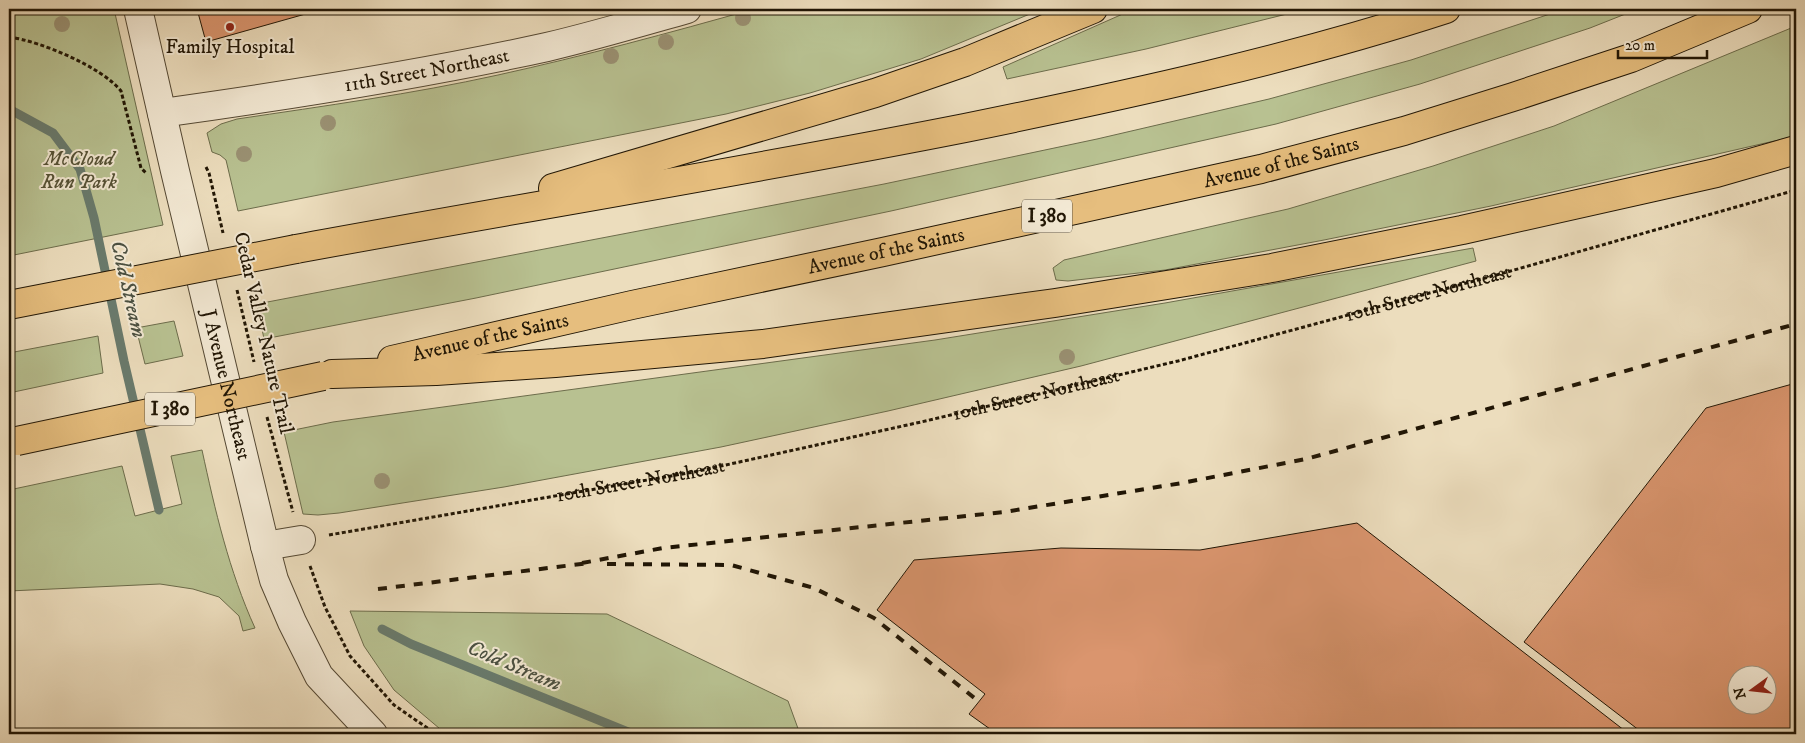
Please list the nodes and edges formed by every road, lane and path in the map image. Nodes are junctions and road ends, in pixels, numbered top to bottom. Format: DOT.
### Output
graph roads {
  1 [pos="138,9"];
  2 [pos="687,9"];
  3 [pos="1093,9"];
  4 [pos="1446,9"];
  5 [pos="1748,9"];
  6 [pos="658,13"];
  7 [pos="9,36"];
  8 [pos="162,113"];
  9 [pos="1796,150"];
  10 [pos="200,166"];
  11 [pos="152,176"];
  12 [pos="1796,190"];
  13 [pos="458,219"];
  14 [pos="224,238"];
  15 [pos="236,286"];
  16 [pos="9,305"];
  17 [pos="256,371"];
  18 [pos="328,375"];
  19 [pos="265,408"];
  20 [pos="13,442"];
  21 [pos="292,512"];
  22 [pos="301,540"];
  23 [pos="265,546"];
  24 [pos="373,734"];
  25 [pos="436,734"];
  1 -- 8 [label="street, J Avenue Northeast"];
  2 -- 6 [label="street, 11th Street Northeast"];
  3 -- 13 [label="highway"];
  4 -- 13 [label="highway"];
  5 -- 18 [label="highway, Avenue of the Saints / I 380"];
  6 -- 8 [label="street, 11th Street Northeast"];
  7 -- 11 [label="path"];
  8 -- 23 [label="street, J Avenue Northeast"];
  9 -- 18 [label="highway"];
  10 -- 14 [label="path, Cedar Valley Nature Trail"];
  12 -- 22 [label="path, 10th Street Northeast"];
  13 -- 16 [label="highway, bridge"];
  15 -- 17 [label="path, Cedar Valley Nature Trail"];
  18 -- 20 [label="highway, Avenue of the Saints / I 380, bridge"];
  19 -- 21 [label="path, Cedar Valley Nature Trail"];
  22 -- 23 [label="street"];
  22 -- 25 [label="path"];
  23 -- 24 [label="street, J Avenue Northeast"];
}
